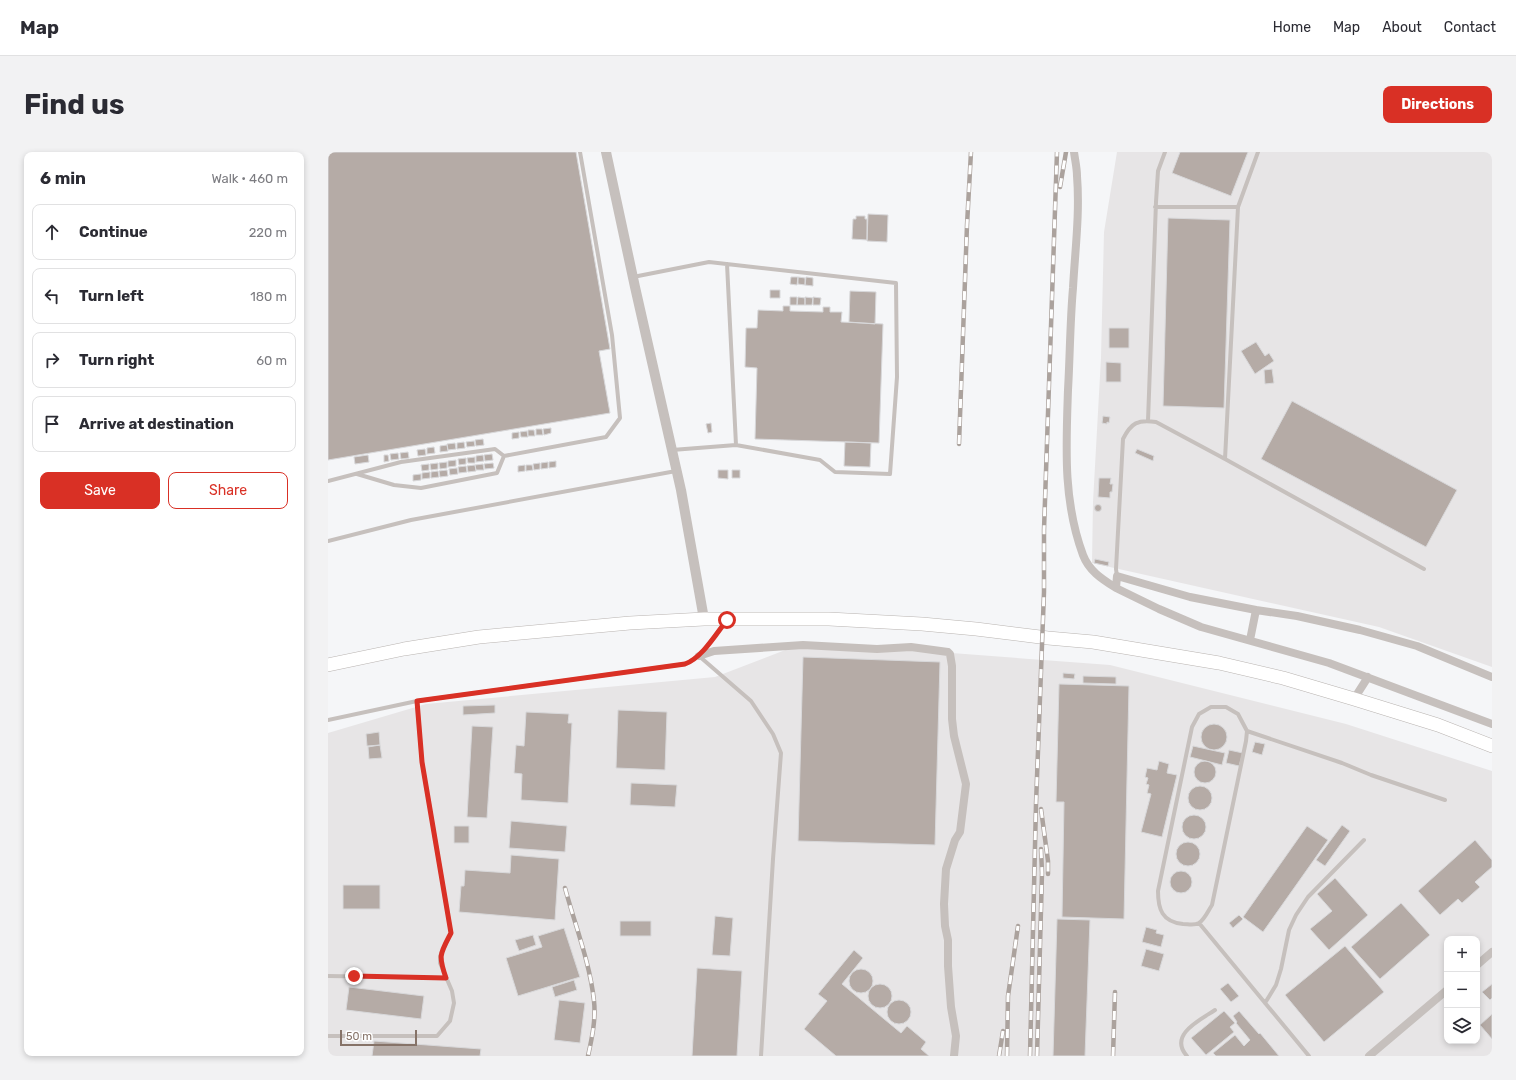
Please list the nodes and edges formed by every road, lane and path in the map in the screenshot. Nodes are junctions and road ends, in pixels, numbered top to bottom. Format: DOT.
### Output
graph roads {
  1 [pos="580,152"];
  2 [pos="606,152"];
  3 [pos="1074,152"];
  4 [pos="1165,152"];
  5 [pos="1258,152"];
  6 [pos="1155,207"];
  7 [pos="1238,207"];
  8 [pos="727,264"];
  9 [pos="632,277"];
  10 [pos="1148,421"];
  11 [pos="736,446"];
  12 [pos="672,450"];
  13 [pos="504,456"];
  14 [pos="1225,459"];
  15 [pos="677,471"];
  16 [pos="356,474"];
  17 [pos="328,480"];
  18 [pos="328,541"];
  19 [pos="1424,569"];
  20 [pos="1117,576"];
  21 [pos="1116,588"];
  22 [pos="1256,610"];
  23 [pos="704,619"];
  24 [pos="727,620"];
  25 [pos="1250,640"];
  26 [pos="699,656"];
  27 [pos="328,665"];
  28 [pos="1368,677"];
  29 [pos="1492,677"];
  30 [pos="1354,699"];
  31 [pos="417,701"];
  32 [pos="328,720"];
  33 [pos="1492,724"];
  34 [pos="1247,731"];
  35 [pos="1492,746"];
  36 [pos="1445,800"];
  37 [pos="1364,840"];
  38 [pos="1199,923"];
  39 [pos="1492,952"];
  40 [pos="1480,962"];
  41 [pos="328,976"];
  42 [pos="446,978"];
  43 [pos="1444,993"];
  44 [pos="1265,1003"];
  45 [pos="1215,1010"];
  46 [pos="328,1036"];
  47 [pos="761,1056"];
  48 [pos="954,1056"];
  49 [pos="1187,1056"];
  50 [pos="1309,1056"];
  51 [pos="1369,1056"];
  1 -- 13 [label="lane"];
  2 -- 9 [label="street"];
  3 -- 21 [label="street"];
  4 -- 6 [label="lane"];
  5 -- 7 [label="lane"];
  6 -- 7 [label="lane"];
  6 -- 10 [label="lane"];
  7 -- 14 [label="lane"];
  8 -- 9 [label="lane"];
  8 -- 11 [label="lane"];
  8 -- 11 [label="lane"];
  9 -- 12 [label="street"];
  10 -- 14 [label="lane"];
  10 -- 20 [label="lane"];
  11 -- 12 [label="lane"];
  12 -- 15 [label="street"];
  13 -- 16 [label="lane"];
  13 -- 16 [label="lane"];
  14 -- 19 [label="lane"];
  15 -- 18 [label="lane"];
  15 -- 23 [label="street"];
  16 -- 17 [label="lane"];
  20 -- 21 [label="street"];
  20 -- 22 [label="street"];
  21 -- 25 [label="street"];
  22 -- 25 [label="street"];
  22 -- 29 [label="street"];
  23 -- 24 [label="highway"];
  23 -- 27 [label="highway"];
  24 -- 26 [label="lane"];
  24 -- 30 [label="highway"];
  25 -- 28 [label="street"];
  26 -- 31 [label="lane"];
  26 -- 47 [label="lane"];
  26 -- 48 [label="street"];
  28 -- 30 [label="street"];
  28 -- 33 [label="street"];
  30 -- 35 [label="highway"];
  31 -- 32 [label="lane"];
  31 -- 42 [label="lane"];
  34 -- 36 [label="lane"];
  34 -- 38 [label="lane"];
  34 -- 38 [label="lane"];
  37 -- 44 [label="lane"];
  38 -- 44 [label="lane"];
  39 -- 40 [label="street"];
  41 -- 42 [label="lane"];
  42 -- 46 [label="lane"];
  43 -- 51 [label="street"];
  44 -- 50 [label="lane"];
  45 -- 49 [label="lane"];
}
